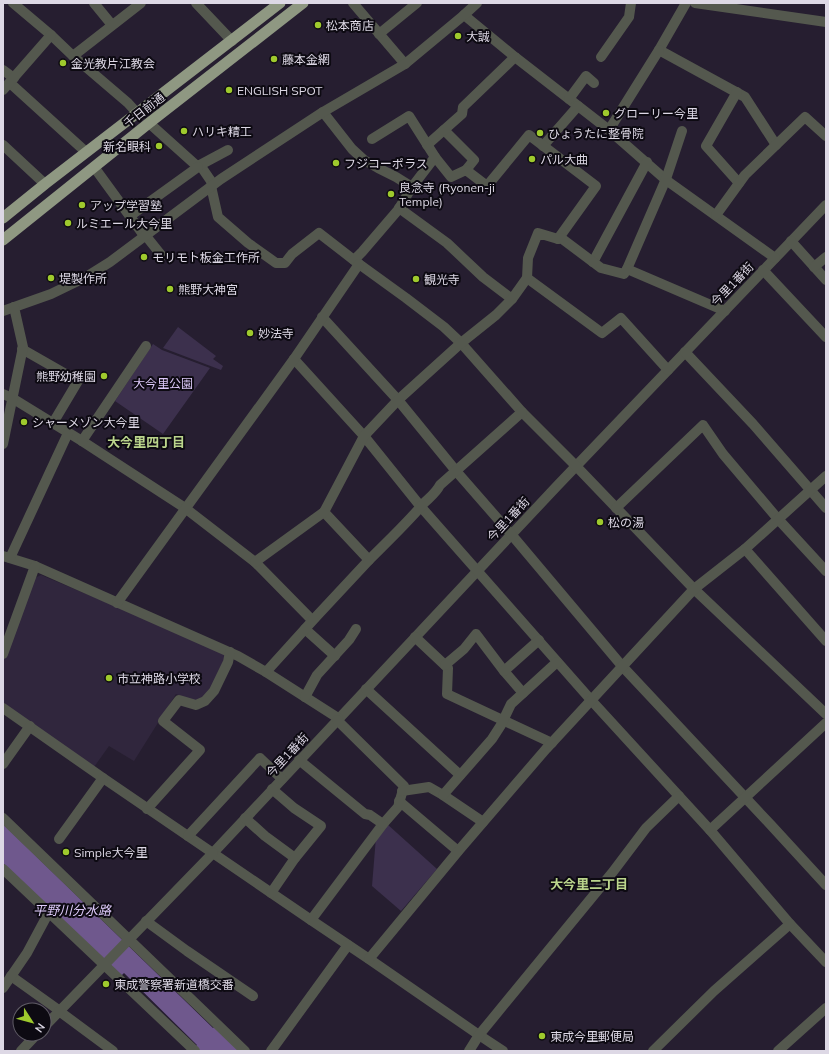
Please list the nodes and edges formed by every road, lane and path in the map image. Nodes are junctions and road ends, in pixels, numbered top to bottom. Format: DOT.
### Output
graph roads {
  1 [pos="13,3"];
  2 [pos="94,3"];
  3 [pos="141,3"];
  4 [pos="196,3"];
  5 [pos="280,3"];
  6 [pos="303,3"];
  7 [pos="353,3"];
  8 [pos="417,3"];
  9 [pos="477,3"];
  10 [pos="631,3"];
  11 [pos="686,3"];
  12 [pos="696,3"];
  13 [pos="464,15"];
  14 [pos="826,22"];
  15 [pos="112,25"];
  16 [pos="379,34"];
  17 [pos="51,35"];
  18 [pos="232,41"];
  19 [pos="659,50"];
  20 [pos="73,56"];
  21 [pos="515,57"];
  22 [pos="601,57"];
  23 [pos="405,64"];
  24 [pos="3,70"];
  25 [pos="594,83"];
  26 [pos="9,84"];
  27 [pos="737,92"];
  28 [pos="569,99"];
  29 [pos="578,106"];
  30 [pos="323,112"];
  31 [pos="137,113"];
  32 [pos="149,123"];
  33 [pos="444,130"];
  34 [pos="609,130"];
  35 [pos="682,131"];
  36 [pos="826,136"];
  37 [pos="372,139"];
  38 [pos="3,145"];
  39 [pos="427,145"];
  40 [pos="776,145"];
  41 [pos="543,146"];
  42 [pos="228,150"];
  43 [pos="86,152"];
  44 [pos="434,157"];
  45 [pos="647,162"];
  46 [pos="199,166"];
  47 [pos="94,167"];
  48 [pos="466,170"];
  49 [pos="666,179"];
  50 [pos="739,183"];
  51 [pos="45,184"];
  52 [pos="212,185"];
  53 [pos="412,187"];
  54 [pos="826,205"];
  55 [pos="399,208"];
  56 [pos="716,215"];
  57 [pos="130,216"];
  58 [pos="3,218"];
  59 [pos="145,236"];
  60 [pos="558,239"];
  61 [pos="3,240"];
  62 [pos="791,241"];
  63 [pos="162,256"];
  64 [pos="826,257"];
  65 [pos="775,258"];
  66 [pos="357,262"];
  67 [pos="593,262"];
  68 [pos="814,267"];
  69 [pos="627,269"];
  70 [pos="763,270"];
  71 [pos="527,278"];
  72 [pos="826,280"];
  73 [pos="512,299"];
  74 [pos="14,306"];
  75 [pos="3,311"];
  76 [pos="725,311"];
  77 [pos="322,317"];
  78 [pos="825,334"];
  79 [pos="461,343"];
  80 [pos="146,346"];
  81 [pos="22,350"];
  82 [pos="685,352"];
  83 [pos="294,360"];
  84 [pos="668,370"];
  85 [pos="8,396"];
  86 [pos="398,400"];
  87 [pos="522,412"];
  88 [pos="53,423"];
  89 [pos="68,433"];
  90 [pos="364,436"];
  91 [pos="82,441"];
  92 [pos="3,444"];
  93 [pos="576,466"];
  94 [pos="456,471"];
  95 [pos="826,476"];
  96 [pos="810,490"];
  97 [pos="421,507"];
  98 [pos="185,508"];
  99 [pos="616,508"];
  100 [pos="826,508"];
  101 [pos="324,512"];
  102 [pos="778,519"];
  103 [pos="511,534"];
  104 [pos="745,549"];
  105 [pos="6,557"];
  106 [pos="369,560"];
  107 [pos="255,562"];
  108 [pos="35,566"];
  109 [pos="477,571"];
  110 [pos="826,571"];
  111 [pos="694,589"];
  112 [pos="117,603"];
  113 [pos="312,620"];
  114 [pos="305,629"];
  115 [pos="356,629"];
  116 [pos="415,637"];
  117 [pos="539,640"];
  118 [pos="826,641"];
  119 [pos="230,652"];
  120 [pos="3,654"];
  121 [pos="335,656"];
  122 [pos="557,662"];
  123 [pos="445,665"];
  124 [pos="622,666"];
  125 [pos="504,671"];
  126 [pos="266,672"];
  127 [pos="366,689"];
  128 [pos="523,694"];
  129 [pos="305,697"];
  130 [pos="591,700"];
  131 [pos="3,708"];
  132 [pos="826,714"];
  133 [pos="338,719"];
  134 [pos="503,720"];
  135 [pos="826,723"];
  136 [pos="30,726"];
  137 [pos="552,743"];
  138 [pos="299,760"];
  139 [pos="3,764"];
  140 [pos="460,775"];
  141 [pos="102,778"];
  142 [pos="282,779"];
  143 [pos="272,789"];
  144 [pos="443,795"];
  145 [pos="401,796"];
  146 [pos="679,796"];
  147 [pos="746,798"];
  148 [pos="147,809"];
  149 [pos="3,818"];
  150 [pos="245,818"];
  151 [pos="483,822"];
  152 [pos="383,824"];
  153 [pos="710,830"];
  154 [pos="188,836"];
  155 [pos="59,839"];
  156 [pos="458,851"];
  157 [pos="213,853"];
  158 [pos="295,858"];
  159 [pos="3,869"];
  160 [pos="826,885"];
  161 [pos="271,893"];
  162 [pos="49,912"];
  163 [pos="311,920"];
  164 [pos="146,921"];
  165 [pos="790,924"];
  166 [pos="129,939"];
  167 [pos="348,945"];
  168 [pos="368,958"];
  169 [pos="826,962"];
  170 [pos="104,965"];
  171 [pos="11,976"];
  172 [pos="3,988"];
  173 [pos="253,996"];
  174 [pos="826,1008"];
  175 [pos="59,1011"];
  176 [pos="52,1018"];
  177 [pos="479,1035"];
  178 [pos="29,1042"];
  179 [pos="21,1051"];
  180 [pos="113,1051"];
  181 [pos="195,1051"];
  182 [pos="246,1051"];
  183 [pos="271,1051"];
  184 [pos="469,1051"];
  185 [pos="503,1051"];
  186 [pos="653,1051"];
  187 [pos="778,1051"];
  1 -- 17 [label="street"];
  2 -- 15 [label="street"];
  3 -- 15 [label="street"];
  4 -- 18 [label="street"];
  5 -- 18 [label="highway, 千日前通"];
  6 -- 32 [label="highway, 千日前通"];
  7 -- 16 [label="street"];
  8 -- 16 [label="street"];
  9 -- 13 [label="street"];
  10 -- 22 [label="street"];
  11 -- 19 [label="street"];
  12 -- 14 [label="street"];
  13 -- 21 [label="street"];
  13 -- 23 [label="street"];
  15 -- 20 [label="street"];
  16 -- 23 [label="street"];
  17 -- 20 [label="street"];
  17 -- 26 [label="street"];
  18 -- 31 [label="highway, 千日前通"];
  19 -- 27 [label="street"];
  19 -- 34 [label="street"];
  20 -- 31 [label="street"];
  21 -- 28 [label="street"];
  21 -- 33 [label="street"];
  23 -- 30 [label="street"];
  24 -- 26 [label="street"];
  25 -- 28 [label="street"];
  26 -- 43 [label="street"];
  27 -- 40 [label="street"];
  27 -- 50 [label="street"];
  28 -- 29 [label="street"];
  29 -- 34 [label="street"];
  29 -- 41 [label="street"];
  30 -- 52 [label="street"];
  30 -- 53 [label="street"];
  31 -- 43 [label="highway, 千日前通"];
  32 -- 46 [label="street"];
  32 -- 47 [label="highway, 千日前通"];
  33 -- 39 [label="street"];
  33 -- 48 [label="street"];
  34 -- 45 [label="street"];
  35 -- 49 [label="street"];
  36 -- 40 [label="street"];
  37 -- 39 [label="street"];
  38 -- 51 [label="street"];
  39 -- 44 [label="street"];
  40 -- 50 [label="street"];
  41 -- 48 [label="street"];
  41 -- 60 [label="street"];
  42 -- 46 [label="street"];
  43 -- 51 [label="highway, 千日前通"];
  44 -- 48 [label="street"];
  44 -- 53 [label="street"];
  45 -- 49 [label="street"];
  45 -- 67 [label="street"];
  46 -- 52 [label="street"];
  46 -- 57 [label="street"];
  47 -- 57 [label="street"];
  47 -- 61 [label="highway, 千日前通"];
  49 -- 56 [label="street"];
  49 -- 69 [label="street"];
  50 -- 56 [label="street"];
  51 -- 58 [label="highway, 千日前通"];
  52 -- 59 [label="street"];
  52 -- 66 [label="street"];
  53 -- 55 [label="street"];
  54 -- 62 [label="street, 今里1番街"];
  55 -- 66 [label="street"];
  55 -- 73 [label="street"];
  56 -- 65 [label="street"];
  57 -- 59 [label="street"];
  59 -- 63 [label="street"];
  59 -- 74 [label="street"];
  60 -- 67 [label="street"];
  60 -- 71 [label="street"];
  62 -- 65 [label="street, 今里1番街"];
  62 -- 68 [label="street"];
  64 -- 68 [label="street"];
  65 -- 70 [label="street, 今里1番街"];
  66 -- 77 [label="street"];
  66 -- 79 [label="street"];
  67 -- 69 [label="street"];
  68 -- 72 [label="street"];
  69 -- 76 [label="street"];
  70 -- 76 [label="street, 今里1番街"];
  70 -- 78 [label="street"];
  71 -- 73 [label="street"];
  71 -- 84 [label="street"];
  73 -- 79 [label="street"];
  74 -- 75 [label="street"];
  74 -- 81 [label="street"];
  76 -- 82 [label="street, 今里1番街"];
  77 -- 83 [label="street"];
  77 -- 86 [label="street"];
  79 -- 86 [label="street"];
  79 -- 87 [label="street"];
  80 -- 91 [label="street"];
  81 -- 85 [label="street"];
  81 -- 88 [label="street"];
  82 -- 84 [label="street, 今里1番街"];
  82 -- 96 [label="street"];
  83 -- 90 [label="street"];
  83 -- 98 [label="street"];
  84 -- 93 [label="street, 今里1番街"];
  85 -- 88 [label="street"];
  85 -- 92 [label="street"];
  86 -- 90 [label="street"];
  86 -- 94 [label="street"];
  87 -- 93 [label="street"];
  87 -- 94 [label="street"];
  88 -- 89 [label="street"];
  89 -- 91 [label="street"];
  89 -- 105 [label="street"];
  90 -- 97 [label="street"];
  90 -- 101 [label="street"];
  91 -- 98 [label="street"];
  93 -- 99 [label="street"];
  93 -- 103 [label="street, 今里1番街"];
  94 -- 97 [label="street"];
  94 -- 103 [label="street"];
  95 -- 96 [label="street"];
  96 -- 100 [label="street"];
  96 -- 102 [label="street"];
  97 -- 106 [label="street"];
  97 -- 109 [label="street"];
  98 -- 107 [label="street"];
  98 -- 112 [label="street"];
  99 -- 102 [label="street"];
  99 -- 111 [label="street"];
  101 -- 106 [label="street"];
  101 -- 107 [label="street"];
  102 -- 104 [label="street"];
  102 -- 110 [label="street"];
  103 -- 109 [label="street, 今里1番街"];
  103 -- 124 [label="street"];
  104 -- 111 [label="street"];
  104 -- 118 [label="street"];
  105 -- 108 [label="street"];
  106 -- 113 [label="street"];
  107 -- 113 [label="street"];
  108 -- 112 [label="street"];
  108 -- 120 [label="street"];
  109 -- 116 [label="street, 今里1番街"];
  109 -- 117 [label="street"];
  111 -- 124 [label="street"];
  111 -- 132 [label="street"];
  112 -- 119 [label="street"];
  113 -- 114 [label="street"];
  114 -- 121 [label="street"];
  114 -- 126 [label="street"];
  115 -- 121 [label="street"];
  116 -- 123 [label="street"];
  116 -- 127 [label="street, 今里1番街"];
  117 -- 122 [label="street"];
  117 -- 125 [label="street"];
  119 -- 126 [label="street"];
  119 -- 148 [label="street"];
  121 -- 129 [label="street"];
  122 -- 128 [label="street"];
  122 -- 130 [label="street"];
  123 -- 125 [label="street"];
  123 -- 134 [label="street"];
  124 -- 130 [label="street"];
  124 -- 147 [label="street"];
  125 -- 128 [label="street"];
  126 -- 129 [label="street"];
  127 -- 133 [label="street, 今里1番街"];
  127 -- 140 [label="street"];
  128 -- 134 [label="street"];
  129 -- 133 [label="street"];
  130 -- 137 [label="street"];
  130 -- 146 [label="street"];
  131 -- 136 [label="street"];
  133 -- 138 [label="street, 今里1番街"];
  133 -- 145 [label="street"];
  134 -- 137 [label="street"];
  134 -- 140 [label="street"];
  135 -- 147 [label="street"];
  136 -- 139 [label="street"];
  136 -- 141 [label="street"];
  137 -- 151 [label="street"];
  138 -- 142 [label="street, 今里1番街"];
  138 -- 152 [label="street"];
  140 -- 144 [label="street"];
  141 -- 148 [label="street"];
  141 -- 155 [label="street"];
  142 -- 143 [label="street, 今里1番街"];
  142 -- 154 [label="street"];
  143 -- 150 [label="street, 今里1番街"];
  143 -- 158 [label="street"];
  144 -- 145 [label="street"];
  144 -- 151 [label="street"];
  145 -- 152 [label="street"];
  145 -- 156 [label="street"];
  146 -- 153 [label="street"];
  146 -- 177 [label="street"];
  147 -- 153 [label="street"];
  147 -- 160 [label="street"];
  148 -- 154 [label="street"];
  149 -- 166 [label="street"];
  150 -- 157 [label="street, 今里1番街"];
  150 -- 158 [label="street"];
  151 -- 156 [label="street"];
  152 -- 163 [label="street"];
  153 -- 165 [label="street"];
  154 -- 157 [label="street"];
  156 -- 168 [label="street"];
  157 -- 161 [label="street"];
  157 -- 164 [label="street, 今里1番街"];
  158 -- 161 [label="street"];
  159 -- 162 [label="street"];
  161 -- 163 [label="street"];
  162 -- 170 [label="street"];
  162 -- 171 [label="street"];
  163 -- 167 [label="street"];
  164 -- 166 [label="street, 今里1番街"];
  164 -- 173 [label="street"];
  165 -- 169 [label="street"];
  165 -- 186 [label="street"];
  166 -- 170 [label="street, 今里1番街"];
  166 -- 182 [label="street"];
  167 -- 168 [label="street"];
  167 -- 183 [label="street"];
  168 -- 177 [label="street"];
  170 -- 175 [label="street, 今里1番街"];
  170 -- 181 [label="street"];
  171 -- 172 [label="street"];
  171 -- 175 [label="street"];
  174 -- 187 [label="street"];
  175 -- 176 [label="street, 今里1番街"];
  175 -- 180 [label="street"];
  177 -- 184 [label="street"];
  177 -- 185 [label="street"];
  178 -- 179 [label="street"];
}
